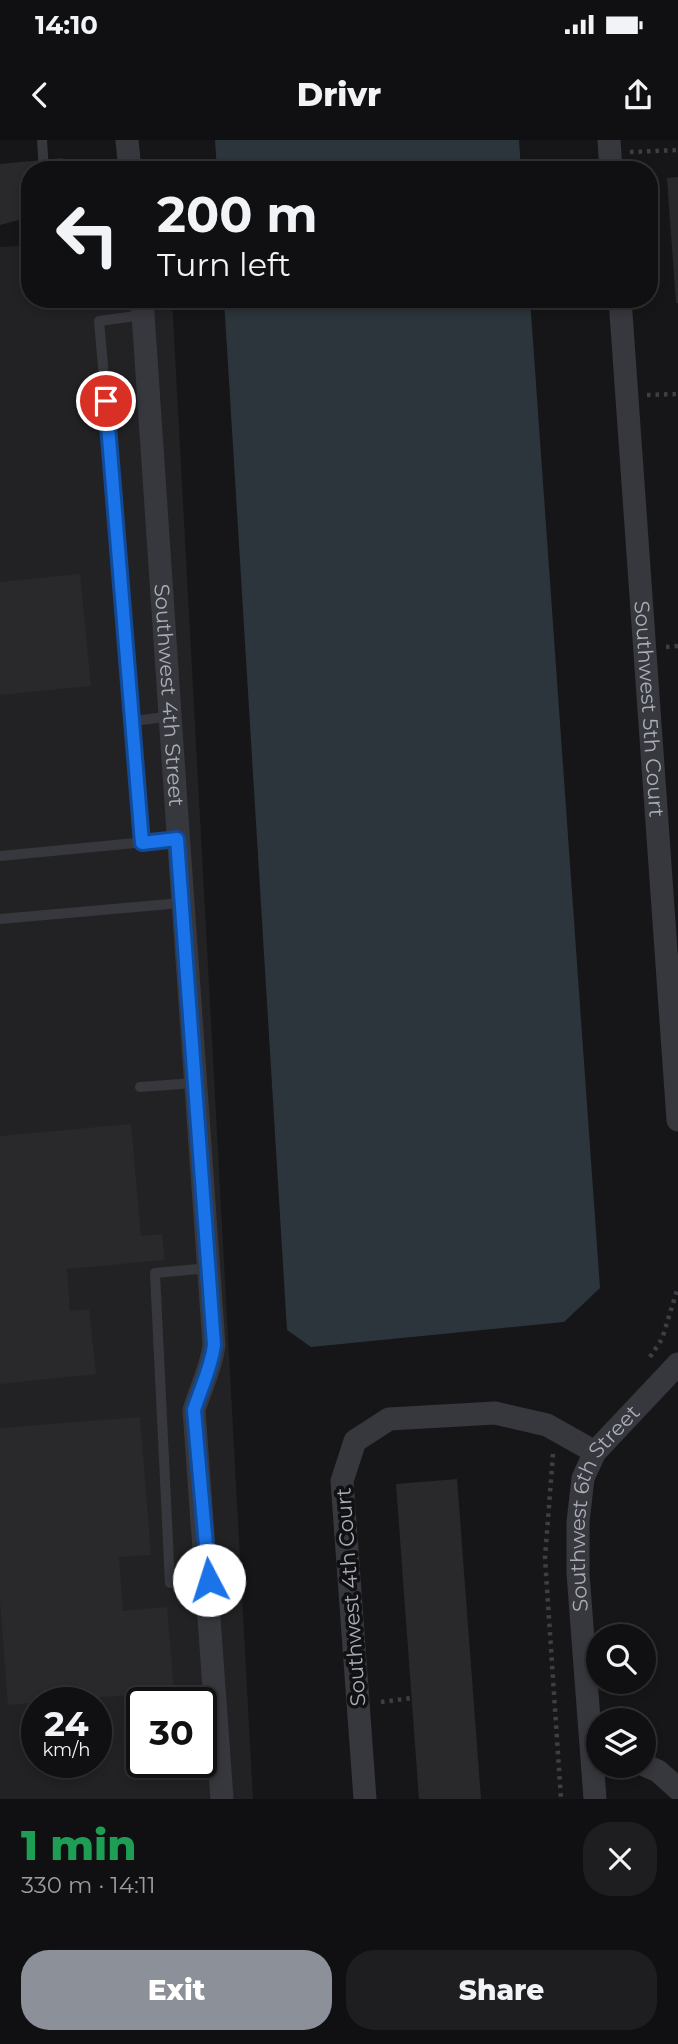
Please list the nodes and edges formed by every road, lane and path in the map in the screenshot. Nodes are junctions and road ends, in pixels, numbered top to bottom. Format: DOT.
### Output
graph roads {
  1 [pos="42,140"];
  2 [pos="127,140"];
  3 [pos="678,150"];
  4 [pos="610,154"];
  5 [pos="43,161"];
  6 [pos="129,161"];
  7 [pos="139,308"];
  8 [pos="142,308"];
  9 [pos="621,308"];
  10 [pos="172,716"];
  11 [pos="134,721"];
  12 [pos="177,839"];
  13 [pos="142,843"];
  14 [pos="0,856"];
  15 [pos="181,903"];
  16 [pos="0,919"];
  17 [pos="194,1083"];
  18 [pos="140,1087"];
  19 [pos="678,1119"];
  20 [pos="209,1268"];
  21 [pos="678,1364"];
  22 [pos="595,1452"];
  23 [pos="209,1580"];
  24 [pos="412,1699"];
  25 [pos="358,1705"];
  26 [pos="590,1708"];
  27 [pos="656,1770"];
  28 [pos="595,1778"];
  29 [pos="678,1789"];
  30 [pos="222,1799"];
  31 [pos="365,1799"];
  32 [pos="595,1799"];
  1 -- 5 [label="lane"];
  2 -- 6 [label="street"];
  3 -- 4 [label="path"];
  7 -- 11 [label="lane"];
  8 -- 10 [label="street, Southwest 4th Street"];
  9 -- 19 [label="street, Southwest 5th Court"];
  10 -- 11 [label="lane"];
  10 -- 12 [label="street, Southwest 4th Street"];
  11 -- 13 [label="lane"];
  12 -- 13 [label="lane"];
  12 -- 15 [label="street, Southwest 4th Street"];
  13 -- 14 [label="lane"];
  15 -- 16 [label="lane"];
  15 -- 17 [label="street, Southwest 4th Street"];
  17 -- 18 [label="lane"];
  17 -- 20 [label="street, Southwest 4th Street"];
  20 -- 23 [label="street, Southwest 4th Street"];
  20 -- 23 [label="lane"];
  21 -- 22 [label="street, Southwest 6th Street"];
  22 -- 25 [label="street, Southwest 4th Court"];
  22 -- 26 [label="street, Southwest 6th Street"];
  23 -- 30 [label="street, Southwest 4th Street"];
  24 -- 25 [label="path"];
  25 -- 31 [label="street, Southwest 4th Court"];
  27 -- 29 [label="street"];
  28 -- 32 [label="street, Southwest 6th Street"];
}
